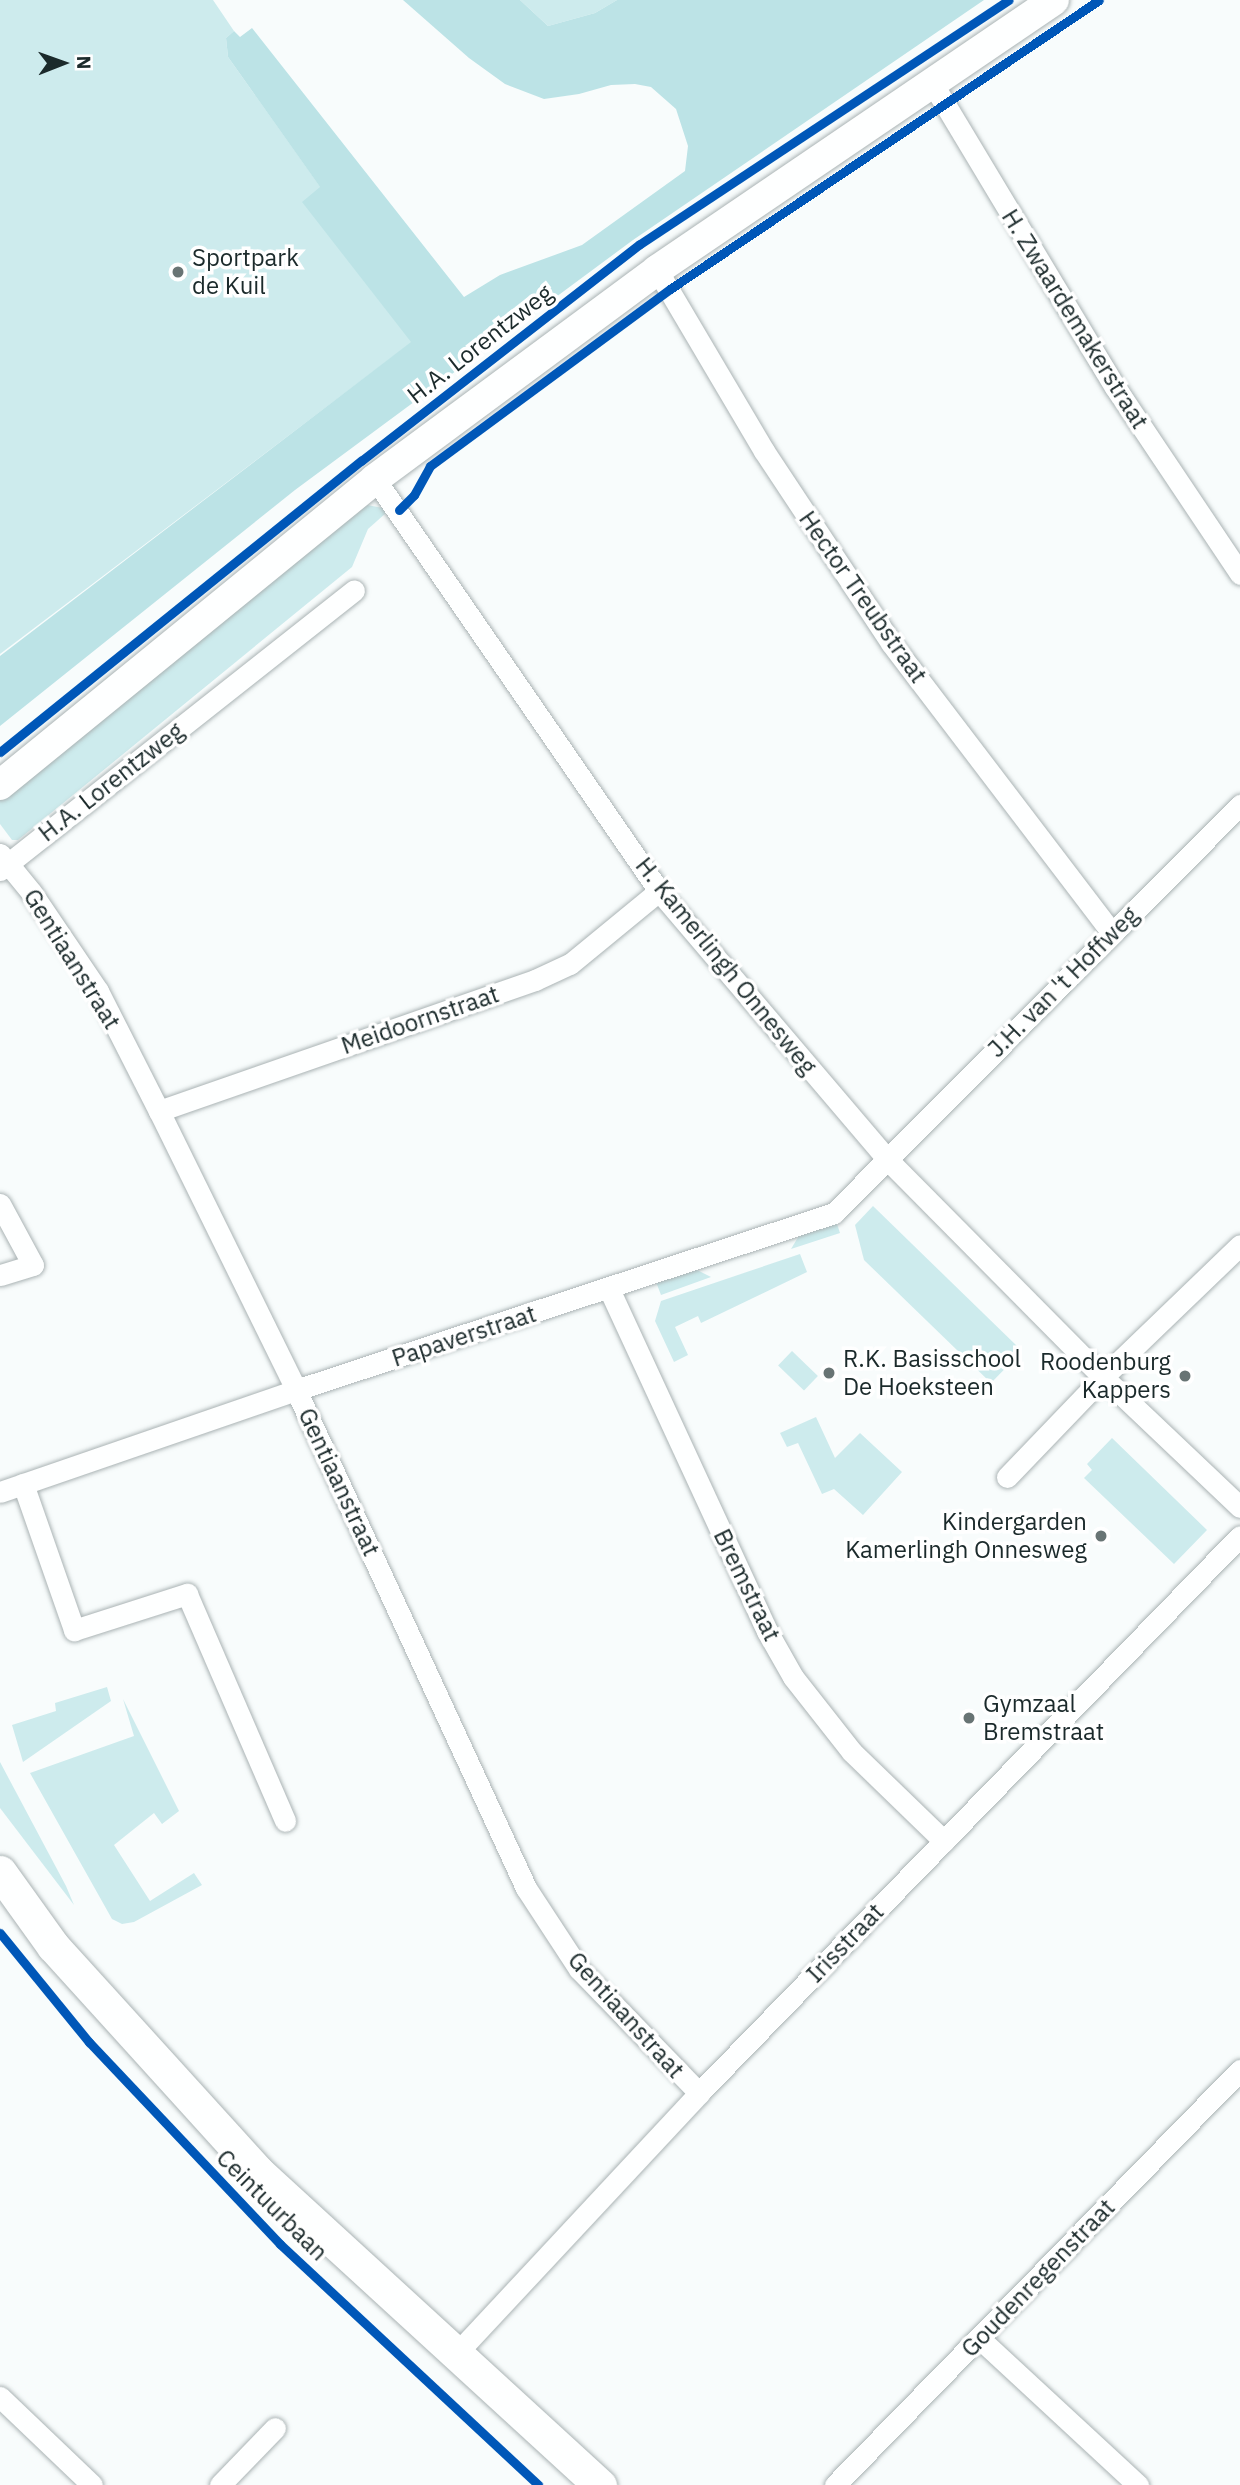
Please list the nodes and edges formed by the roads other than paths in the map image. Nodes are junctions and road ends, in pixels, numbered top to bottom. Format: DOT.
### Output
graph roads {
  1 [pos="1054,0"];
  2 [pos="931,81"];
  3 [pos="657,270"];
  4 [pos="375,479"];
  5 [pos="1240,574"];
  6 [pos="354,590"];
  7 [pos="0,785"];
  8 [pos="1240,805"];
  9 [pos="3,863"];
  10 [pos="660,891"];
  11 [pos="1112,933"];
  12 [pos="159,1111"];
  13 [pos="887,1159"];
  14 [pos="0,1204"];
  15 [pos="1240,1245"];
  16 [pos="0,1275"];
  17 [pos="609,1289"];
  18 [pos="1102,1377"];
  19 [pos="296,1390"];
  20 [pos="1007,1476"];
  21 [pos="23,1484"];
  22 [pos="0,1492"];
  23 [pos="1240,1507"];
  24 [pos="1240,1536"];
  25 [pos="285,1821"];
  26 [pos="944,1841"];
  27 [pos="0,1872"];
  28 [pos="1235,2084"];
  29 [pos="699,2094"];
  30 [pos="979,2338"];
  31 [pos="455,2355"];
  32 [pos="0,2397"];
  33 [pos="275,2428"];
  34 [pos="92,2485"];
  35 [pos="220,2485"];
  36 [pos="600,2485"];
  37 [pos="835,2485"];
  38 [pos="1138,2485"];
  1 -- 2 [label="street, H.A. Lorentzweg"];
  2 -- 3 [label="street, H.A. Lorentzweg"];
  2 -- 5 [label="street, H. Zwaardemakerstraat"];
  3 -- 4 [label="street, H.A. Lorentzweg"];
  3 -- 11 [label="street, Hector Treubstraat"];
  4 -- 7 [label="street, H.A. Lorentzweg"];
  4 -- 10 [label="street, H. Kamerlingh Onnesweg"];
  6 -- 9 [label="street, H.A. Lorentzweg"];
  8 -- 11 [label="street, J.H. van 't Hoffweg"];
  9 -- 12 [label="street, Gentiaanstraat"];
  10 -- 12 [label="street, Meidoornstraat"];
  10 -- 13 [label="street, H. Kamerlingh Onnesweg"];
  11 -- 13 [label="street, J.H. van 't Hoffweg"];
  12 -- 19 [label="street, Gentiaanstraat"];
  13 -- 17 [label="street, Papaverstraat"];
  13 -- 18 [label="street, H. Kamerlingh Onnesweg"];
  14 -- 16 [label="street"];
  15 -- 18 [label="street"];
  17 -- 19 [label="street, Papaverstraat"];
  17 -- 26 [label="street, Bremstraat"];
  18 -- 20 [label="street"];
  18 -- 23 [label="street, H. Kamerlingh Onnesweg"];
  19 -- 21 [label="street, Papaverstraat"];
  19 -- 29 [label="street, Gentiaanstraat"];
  21 -- 22 [label="street, Papaverstraat"];
  21 -- 25 [label="street"];
  24 -- 26 [label="street, Irisstraat"];
  26 -- 29 [label="street, Irisstraat"];
  27 -- 31 [label="main road, Ceintuurbaan"];
  28 -- 30 [label="street, Goudenregenstraat"];
  29 -- 31 [label="street, Irisstraat"];
  30 -- 37 [label="street, Goudenregenstraat"];
  30 -- 38 [label="street"];
  31 -- 36 [label="main road, Ceintuurbaan"];
  32 -- 34 [label="street"];
  33 -- 35 [label="street"];
}
